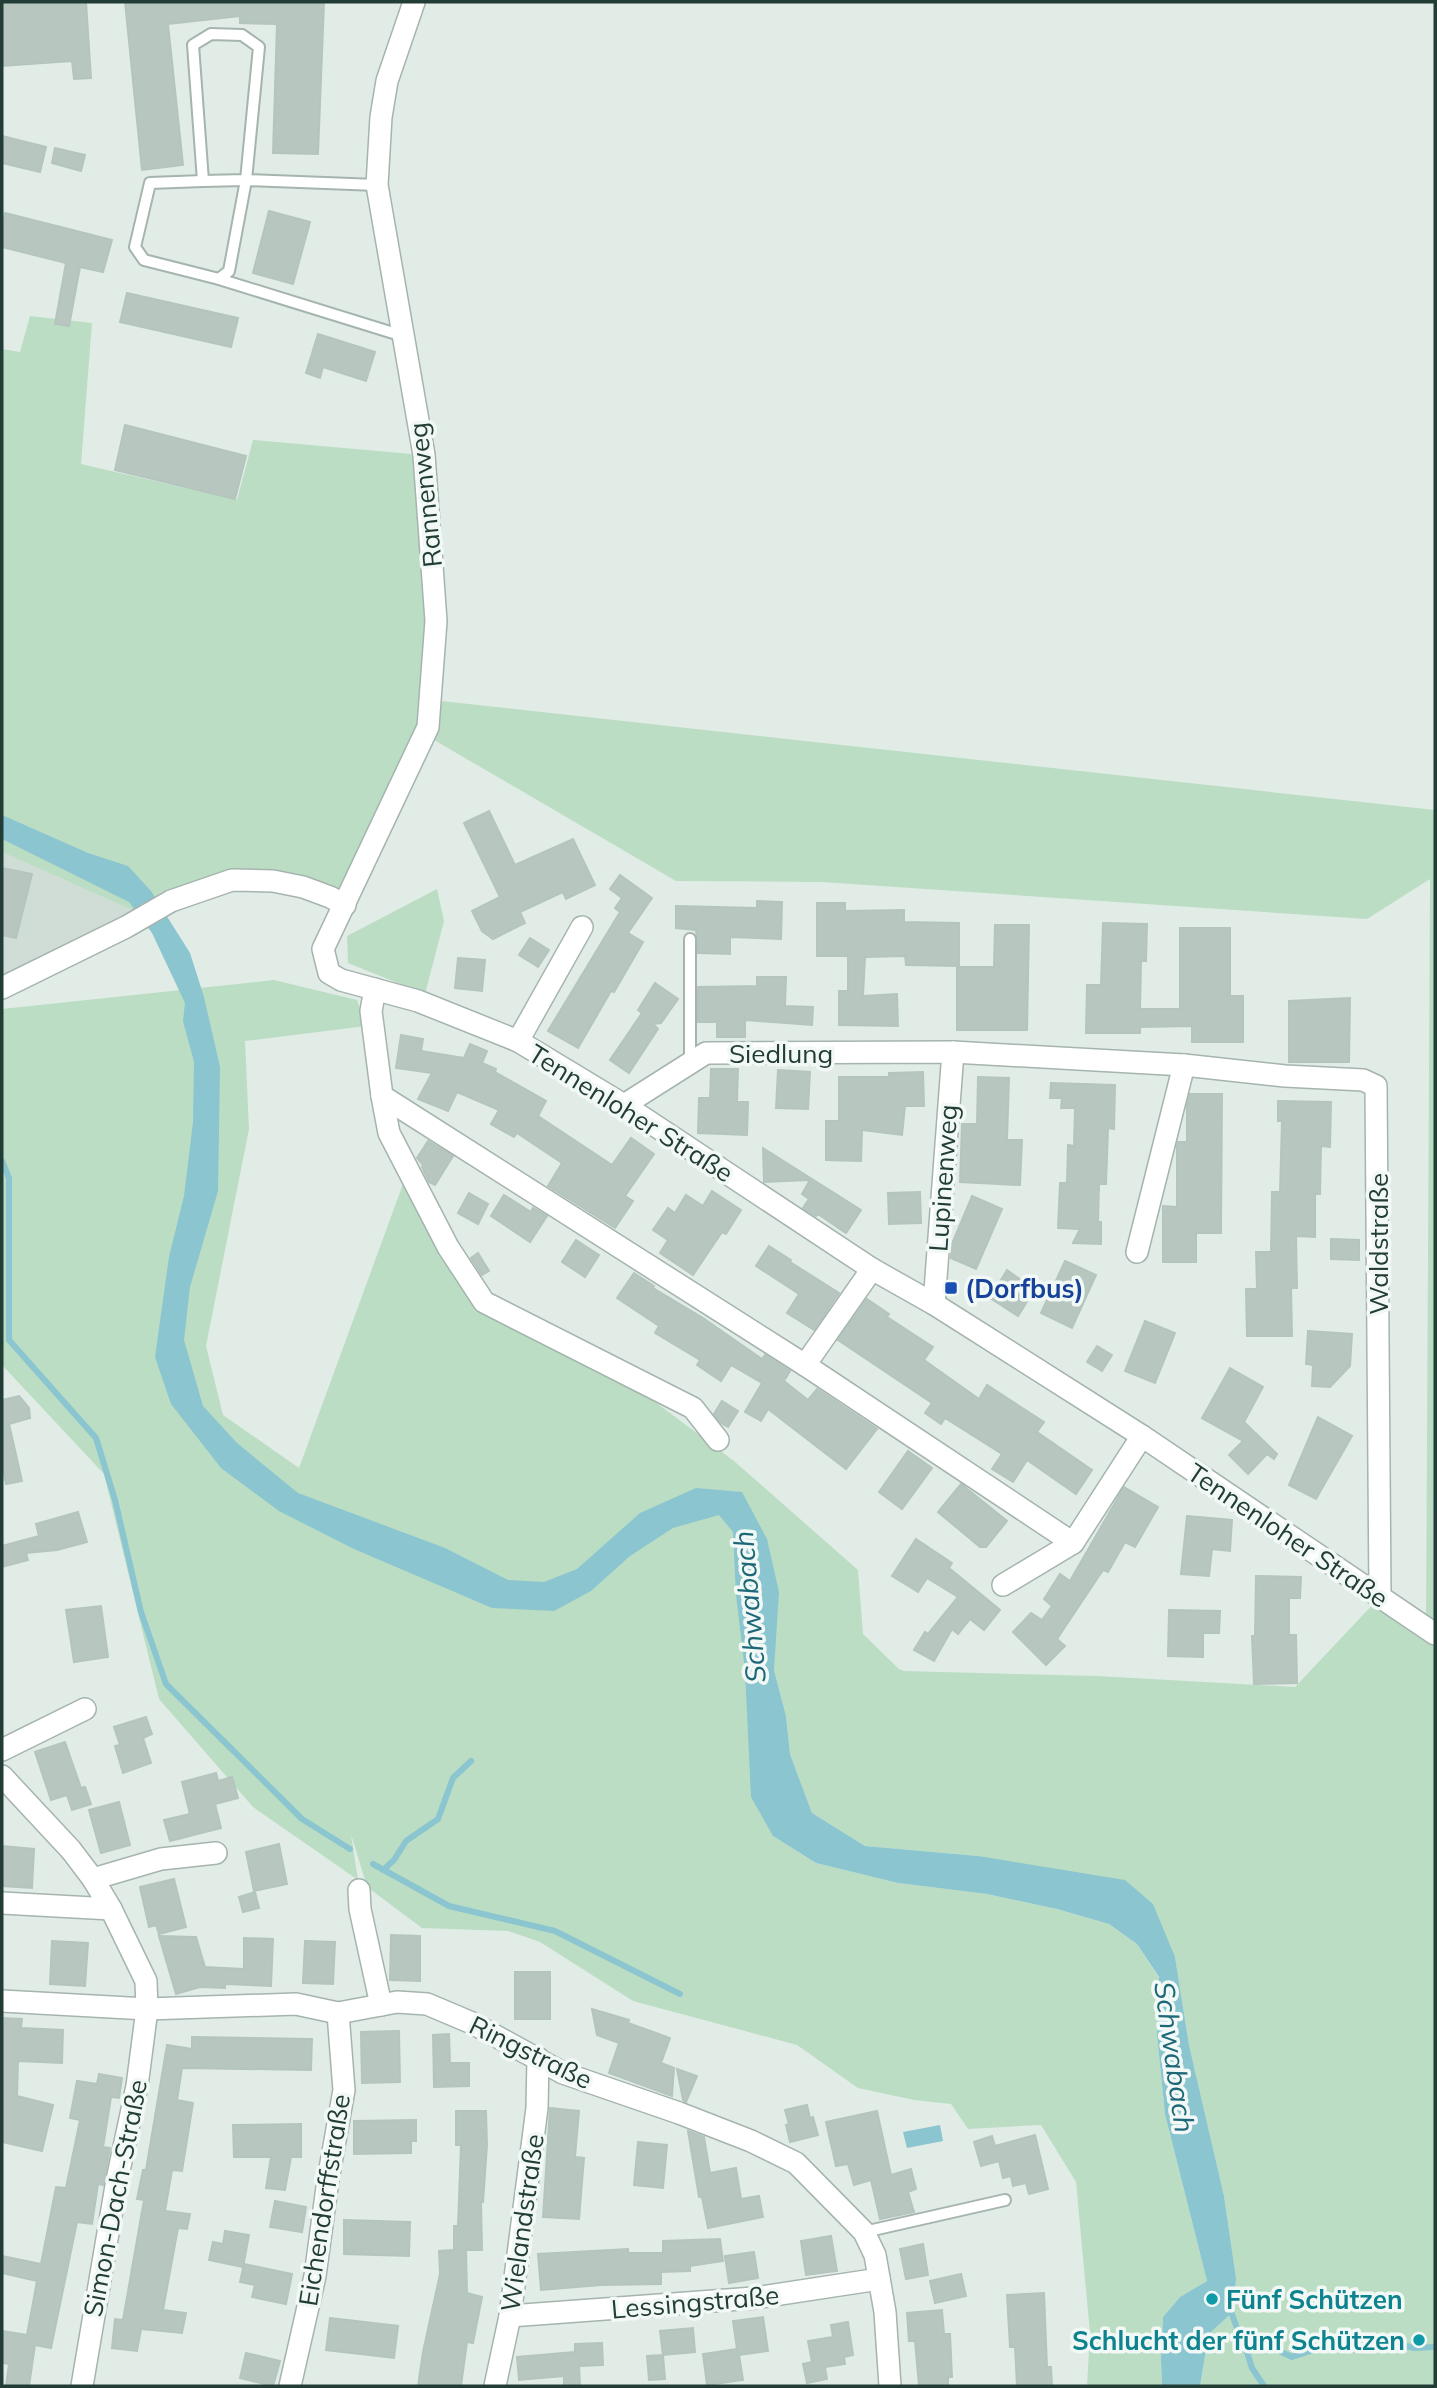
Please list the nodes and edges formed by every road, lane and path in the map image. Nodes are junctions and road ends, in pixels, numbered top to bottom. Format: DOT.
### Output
graph roads {
  1 [pos="414,2"];
  2 [pos="203,180"];
  3 [pos="246,180"];
  4 [pos="377,185"];
  5 [pos="219,279"];
  6 [pos="403,336"];
  7 [pos="345,905"];
  8 [pos="582,927"];
  9 [pos="690,939"];
  10 [pos="329,973"];
  11 [pos="2,988"];
  12 [pos="375,989"];
  13 [pos="518,1041"];
  14 [pos="953,1052"];
  15 [pos="690,1063"];
  16 [pos="1184,1065"];
  17 [pos="382,1096"];
  18 [pos="624,1105"];
  19 [pos="1137,1252"];
  20 [pos="872,1269"];
  21 [pos="934,1304"];
  22 [pos="805,1364"];
  23 [pos="1142,1436"];
  24 [pos="718,1440"];
  25 [pos="1073,1543"];
  26 [pos="1003,1585"];
  27 [pos="1381,1596"];
  28 [pos="1435,1634"];
  29 [pos="85,1709"];
  30 [pos="2,1750"];
  31 [pos="2,1776"];
  32 [pos="216,1853"];
  33 [pos="93,1879"];
  34 [pos="359,1890"];
  35 [pos="2,1903"];
  36 [pos="111,1909"];
  37 [pos="2,2001"];
  38 [pos="381,2005"];
  39 [pos="147,2009"];
  40 [pos="338,2013"];
  41 [pos="538,2058"];
  42 [pos="1005,2200"];
  43 [pos="864,2232"];
  44 [pos="879,2279"];
  45 [pos="510,2316"];
  46 [pos="82,2386"];
  47 [pos="290,2386"];
  48 [pos="495,2386"];
  49 [pos="890,2386"];
  1 -- 4 [label="street, Rannenweg"];
  2 -- 3 [label="lane"];
  2 -- 3 [label="lane"];
  2 -- 5 [label="lane"];
  3 -- 4 [label="lane"];
  3 -- 5 [label="lane"];
  4 -- 6 [label="street, Rannenweg"];
  5 -- 6 [label="lane"];
  6 -- 7 [label="street, Rannenweg"];
  7 -- 10 [label="street, Rannenweg"];
  7 -- 11 [label="street"];
  8 -- 13 [label="street"];
  9 -- 15 [label="lane"];
  10 -- 12 [label="street, Tennenloher Straße"];
  12 -- 13 [label="street, Tennenloher Straße"];
  12 -- 17 [label="street"];
  13 -- 18 [label="street, Tennenloher Straße"];
  14 -- 15 [label="street, Siedlung"];
  14 -- 16 [label="street, Waldstraße"];
  14 -- 21 [label="street, Lupinenweg"];
  15 -- 18 [label="street, Siedlung"];
  16 -- 19 [label="street"];
  16 -- 27 [label="street, Waldstraße"];
  17 -- 22 [label="street"];
  17 -- 24 [label="street"];
  18 -- 20 [label="street, Tennenloher Straße"];
  20 -- 21 [label="street, Tennenloher Straße"];
  20 -- 22 [label="street"];
  21 -- 23 [label="street, Tennenloher Straße"];
  22 -- 25 [label="street"];
  23 -- 25 [label="street"];
  23 -- 27 [label="street, Tennenloher Straße"];
  25 -- 26 [label="street"];
  27 -- 28 [label="street, Tennenloher Straße"];
  29 -- 30 [label="street"];
  31 -- 33 [label="street, Simon-Dach-Straße"];
  32 -- 33 [label="street"];
  33 -- 36 [label="street, Simon-Dach-Straße"];
  34 -- 38 [label="street"];
  35 -- 36 [label="street"];
  36 -- 39 [label="street, Simon-Dach-Straße"];
  37 -- 39 [label="street, Ringstraße"];
  38 -- 40 [label="street, Ringstraße"];
  38 -- 41 [label="street, Ringstraße"];
  39 -- 40 [label="street, Ringstraße"];
  39 -- 46 [label="street, Simon-Dach-Straße"];
  40 -- 47 [label="street, Eichendorffstraße"];
  41 -- 43 [label="street, Ringstraße"];
  41 -- 45 [label="street, Wielandstraße"];
  42 -- 43 [label="lane"];
  43 -- 44 [label="street, Ringstraße"];
  44 -- 45 [label="street, Lessingstraße"];
  44 -- 49 [label="street, Ringstraße"];
  45 -- 48 [label="street, Wielandstraße"];
}
